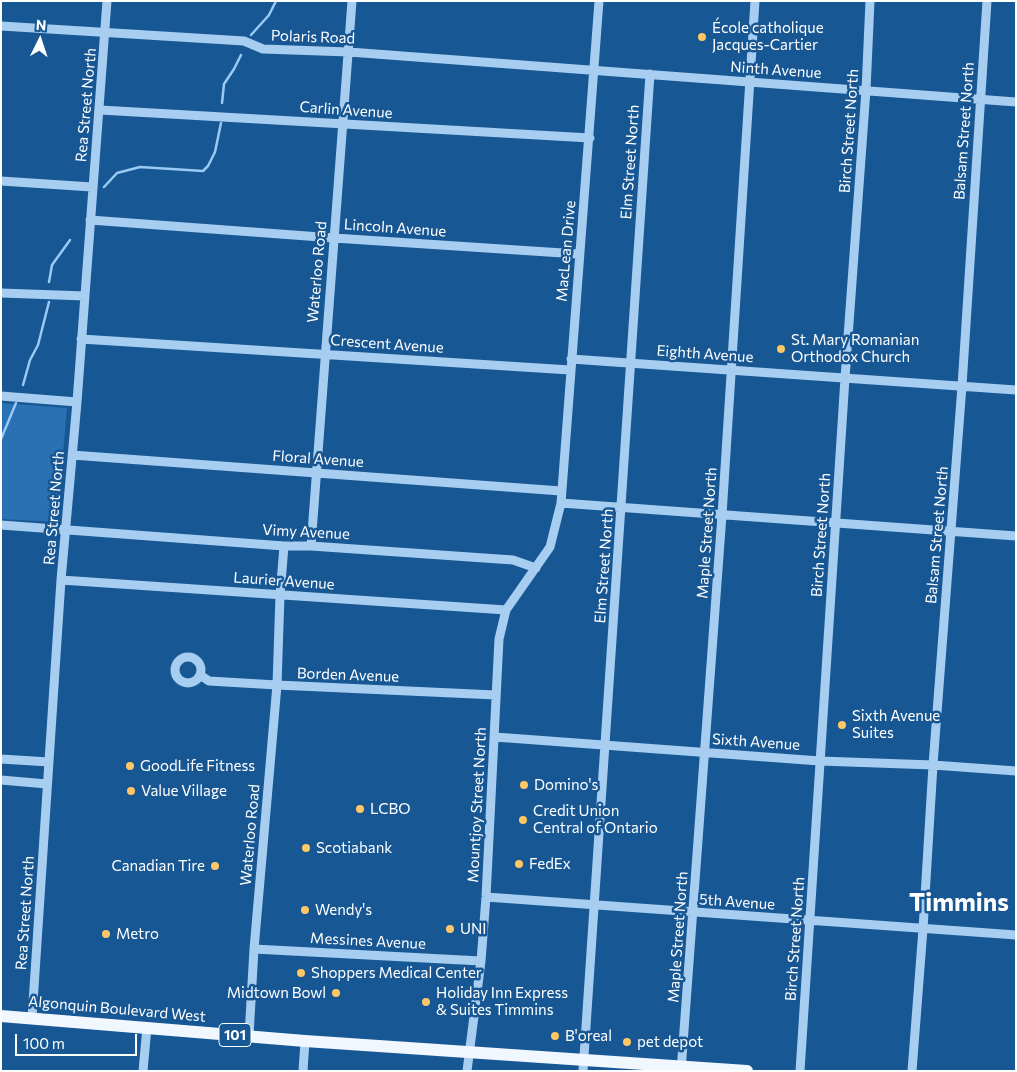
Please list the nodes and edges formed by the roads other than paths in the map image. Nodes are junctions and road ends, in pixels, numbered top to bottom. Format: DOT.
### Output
graph roads {
  1 [pos="107,1"];
  2 [pos="352,1"];
  3 [pos="599,1"];
  4 [pos="755,1"];
  5 [pos="870,1"];
  6 [pos="987,1"];
  7 [pos="1,26"];
  8 [pos="105,32"];
  9 [pos="349,52"];
  10 [pos="594,70"];
  11 [pos="650,74"];
  12 [pos="750,82"];
  13 [pos="866,90"];
  14 [pos="980,99"];
  15 [pos="1016,102"];
  16 [pos="100,110"];
  17 [pos="344,124"];
  18 [pos="590,138"];
  19 [pos="1,182"];
  20 [pos="92,187"];
  21 [pos="90,220"];
  22 [pos="334,238"];
  23 [pos="578,254"];
  24 [pos="1,293"];
  25 [pos="85,296"];
  26 [pos="81,339"];
  27 [pos="324,353"];
  28 [pos="572,359"];
  29 [pos="630,363"];
  30 [pos="570,370"];
  31 [pos="731,370"];
  32 [pos="845,378"];
  33 [pos="962,386"];
  34 [pos="1016,390"];
  35 [pos="6,396"];
  36 [pos="77,402"];
  37 [pos="72,455"];
  38 [pos="316,472"];
  39 [pos="561,491"];
  40 [pos="561,503"];
  41 [pos="621,507"];
  42 [pos="722,515"];
  43 [pos="836,524"];
  44 [pos="1,525"];
  45 [pos="65,529"];
  46 [pos="951,531"];
  47 [pos="1016,536"];
  48 [pos="284,546"];
  49 [pos="311,546"];
  50 [pos="536,568"];
  51 [pos="61,580"];
  52 [pos="280,595"];
  53 [pos="506,610"];
  54 [pos="200,675"];
  55 [pos="276,685"];
  56 [pos="496,695"];
  57 [pos="495,737"];
  58 [pos="605,745"];
  59 [pos="705,752"];
  60 [pos="1,759"];
  61 [pos="820,761"];
  62 [pos="49,762"];
  63 [pos="933,765"];
  64 [pos="1016,771"];
  65 [pos="1,780"];
  66 [pos="47,784"];
  67 [pos="486,897"];
  68 [pos="594,906"];
  69 [pos="693,913"];
  70 [pos="810,921"];
  71 [pos="923,929"];
  72 [pos="1016,935"];
  73 [pos="254,949"];
  74 [pos="481,961"];
  75 [pos="1,1016"];
  76 [pos="32,1018"];
  77 [pos="147,1027"];
  78 [pos="249,1036"];
  79 [pos="305,1041"];
  80 [pos="469,1052"];
  81 [pos="584,1065"];
  82 [pos="682,1068"];
  83 [pos="143,1071"];
  84 [pos="303,1071"];
  85 [pos="467,1071"];
  86 [pos="747,1071"];
  87 [pos="800,1071"];
  88 [pos="912,1071"];
  1 -- 8 [label="street, Rea Street North"];
  2 -- 9 [label="street, Waterloo Road"];
  3 -- 10 [label="street, MacLean Drive"];
  4 -- 12 [label="street, Maple Street North"];
  5 -- 13 [label="street, Birch Street North"];
  6 -- 14 [label="street, Balsam Street North"];
  7 -- 8 [label="street, Polaris Road"];
  8 -- 9 [label="street, Polaris Road"];
  8 -- 16 [label="street, Rea Street North"];
  9 -- 10 [label="street, Polaris Road"];
  9 -- 17 [label="street, Waterloo Road"];
  10 -- 11 [label="street, Ninth Avenue"];
  10 -- 18 [label="street, MacLean Drive"];
  11 -- 12 [label="street, Ninth Avenue"];
  11 -- 29 [label="street, Elm Street North"];
  12 -- 13 [label="street, Ninth Avenue"];
  12 -- 31 [label="street, Maple Street North"];
  13 -- 14 [label="street, Ninth Avenue"];
  13 -- 32 [label="street, Birch Street North"];
  14 -- 15 [label="street, Ninth Avenue"];
  14 -- 33 [label="street, Balsam Street North"];
  16 -- 17 [label="street, Carlin Avenue"];
  16 -- 20 [label="street, Rea Street North"];
  17 -- 18 [label="street, Carlin Avenue"];
  17 -- 22 [label="street, Waterloo Road"];
  18 -- 23 [label="street, MacLean Drive"];
  19 -- 20 [label="street"];
  20 -- 21 [label="street, Rea Street North"];
  21 -- 22 [label="street, Lincoln Avenue"];
  21 -- 25 [label="street, Rea Street North"];
  22 -- 23 [label="street, Lincoln Avenue"];
  22 -- 27 [label="street, Waterloo Road"];
  23 -- 28 [label="street, MacLean Drive"];
  24 -- 25 [label="street"];
  25 -- 26 [label="street, Rea Street North"];
  26 -- 27 [label="street, Crescent Avenue"];
  26 -- 36 [label="street, Rea Street North"];
  27 -- 30 [label="street, Crescent Avenue"];
  27 -- 38 [label="street, Waterloo Road"];
  28 -- 29 [label="street, Eighth Avenue"];
  28 -- 30 [label="street, MacLean Drive"];
  29 -- 31 [label="street, Eighth Avenue"];
  29 -- 41 [label="street, Elm Street North"];
  30 -- 39 [label="street, MacLean Drive"];
  31 -- 32 [label="street, Eighth Avenue"];
  31 -- 42 [label="street, Maple Street North"];
  32 -- 33 [label="street, Eighth Avenue"];
  32 -- 43 [label="street, Birch Street North"];
  33 -- 34 [label="street, Eighth Avenue"];
  33 -- 46 [label="street, Balsam Street North"];
  35 -- 36 [label="street"];
  36 -- 37 [label="street, Rea Street North"];
  37 -- 38 [label="street, Floral Avenue"];
  37 -- 45 [label="street, Rea Street North"];
  38 -- 39 [label="street, Floral Avenue"];
  38 -- 49 [label="street, Waterloo Road"];
  39 -- 40 [label="street, MacLean Drive"];
  40 -- 41 [label="street"];
  40 -- 50 [label="street"];
  41 -- 42 [label="street"];
  41 -- 58 [label="street, Elm Street North"];
  42 -- 43 [label="street"];
  42 -- 59 [label="street, Maple Street North"];
  43 -- 46 [label="street"];
  43 -- 61 [label="street, Birch Street North"];
  44 -- 45 [label="street, Vimy Avenue"];
  45 -- 48 [label="street, Vimy Avenue"];
  45 -- 51 [label="street, Rea Street North"];
  46 -- 47 [label="street"];
  46 -- 63 [label="street, Balsam Street North"];
  48 -- 49 [label="street, Vimy Avenue"];
  48 -- 52 [label="street, Waterloo Road"];
  49 -- 50 [label="street, Vimy Avenue"];
  50 -- 53 [label="street, Mountjoy Street North"];
  51 -- 52 [label="street, Laurier Avenue"];
  51 -- 62 [label="street, Rea Street North"];
  52 -- 53 [label="street, Laurier Avenue"];
  52 -- 55 [label="street, Waterloo Road"];
  53 -- 56 [label="street, Mountjoy Street North"];
  54 -- 55 [label="street, Borden Avenue"];
  55 -- 56 [label="street, Borden Avenue"];
  55 -- 73 [label="street, Waterloo Road"];
  56 -- 57 [label="street, Mountjoy Street North"];
  57 -- 58 [label="street, Sixth Avenue"];
  57 -- 67 [label="street, Mountjoy Street North"];
  58 -- 59 [label="street, Sixth Avenue"];
  58 -- 68 [label="street, Elm Street North"];
  59 -- 61 [label="street, Sixth Avenue"];
  59 -- 69 [label="street, Maple Street North"];
  60 -- 62 [label="street"];
  61 -- 63 [label="street, Sixth Avenue"];
  61 -- 70 [label="street, Birch Street North"];
  62 -- 66 [label="street, Rea Street North"];
  63 -- 64 [label="street, Sixth Avenue"];
  63 -- 71 [label="street, Balsam Street North"];
  65 -- 66 [label="street"];
  66 -- 76 [label="street, Rea Street North"];
  67 -- 68 [label="street, 5th Avenue"];
  67 -- 74 [label="street, Mountjoy Street North"];
  68 -- 69 [label="street, 5th Avenue"];
  68 -- 81 [label="street, Elm Street North"];
  69 -- 70 [label="street, 5th Avenue"];
  69 -- 82 [label="street, Maple Street North"];
  70 -- 71 [label="street, 5th Avenue"];
  70 -- 87 [label="street, Birch Street North"];
  71 -- 72 [label="street, 5th Avenue"];
  71 -- 88 [label="street, Balsam Street North"];
  73 -- 74 [label="street, Messines Avenue"];
  73 -- 78 [label="street, Waterloo Road"];
  74 -- 80 [label="street, Mountjoy Street North"];
  75 -- 76 [label="main road, Algonquin Boulevard West / 101"];
  76 -- 77 [label="main road, Algonquin Boulevard West / 101"];
  77 -- 78 [label="main road, Algonquin Boulevard West / 101"];
  77 -- 83 [label="street"];
  78 -- 79 [label="main road, Algonquin Boulevard West / 101"];
  79 -- 80 [label="main road, Algonquin Boulevard West / 101"];
  79 -- 84 [label="street"];
  80 -- 81 [label="main road, 101"];
  80 -- 85 [label="street, Mountjoy Street North"];
  81 -- 82 [label="main road, 101"];
  82 -- 86 [label="main road, 101"];
}
